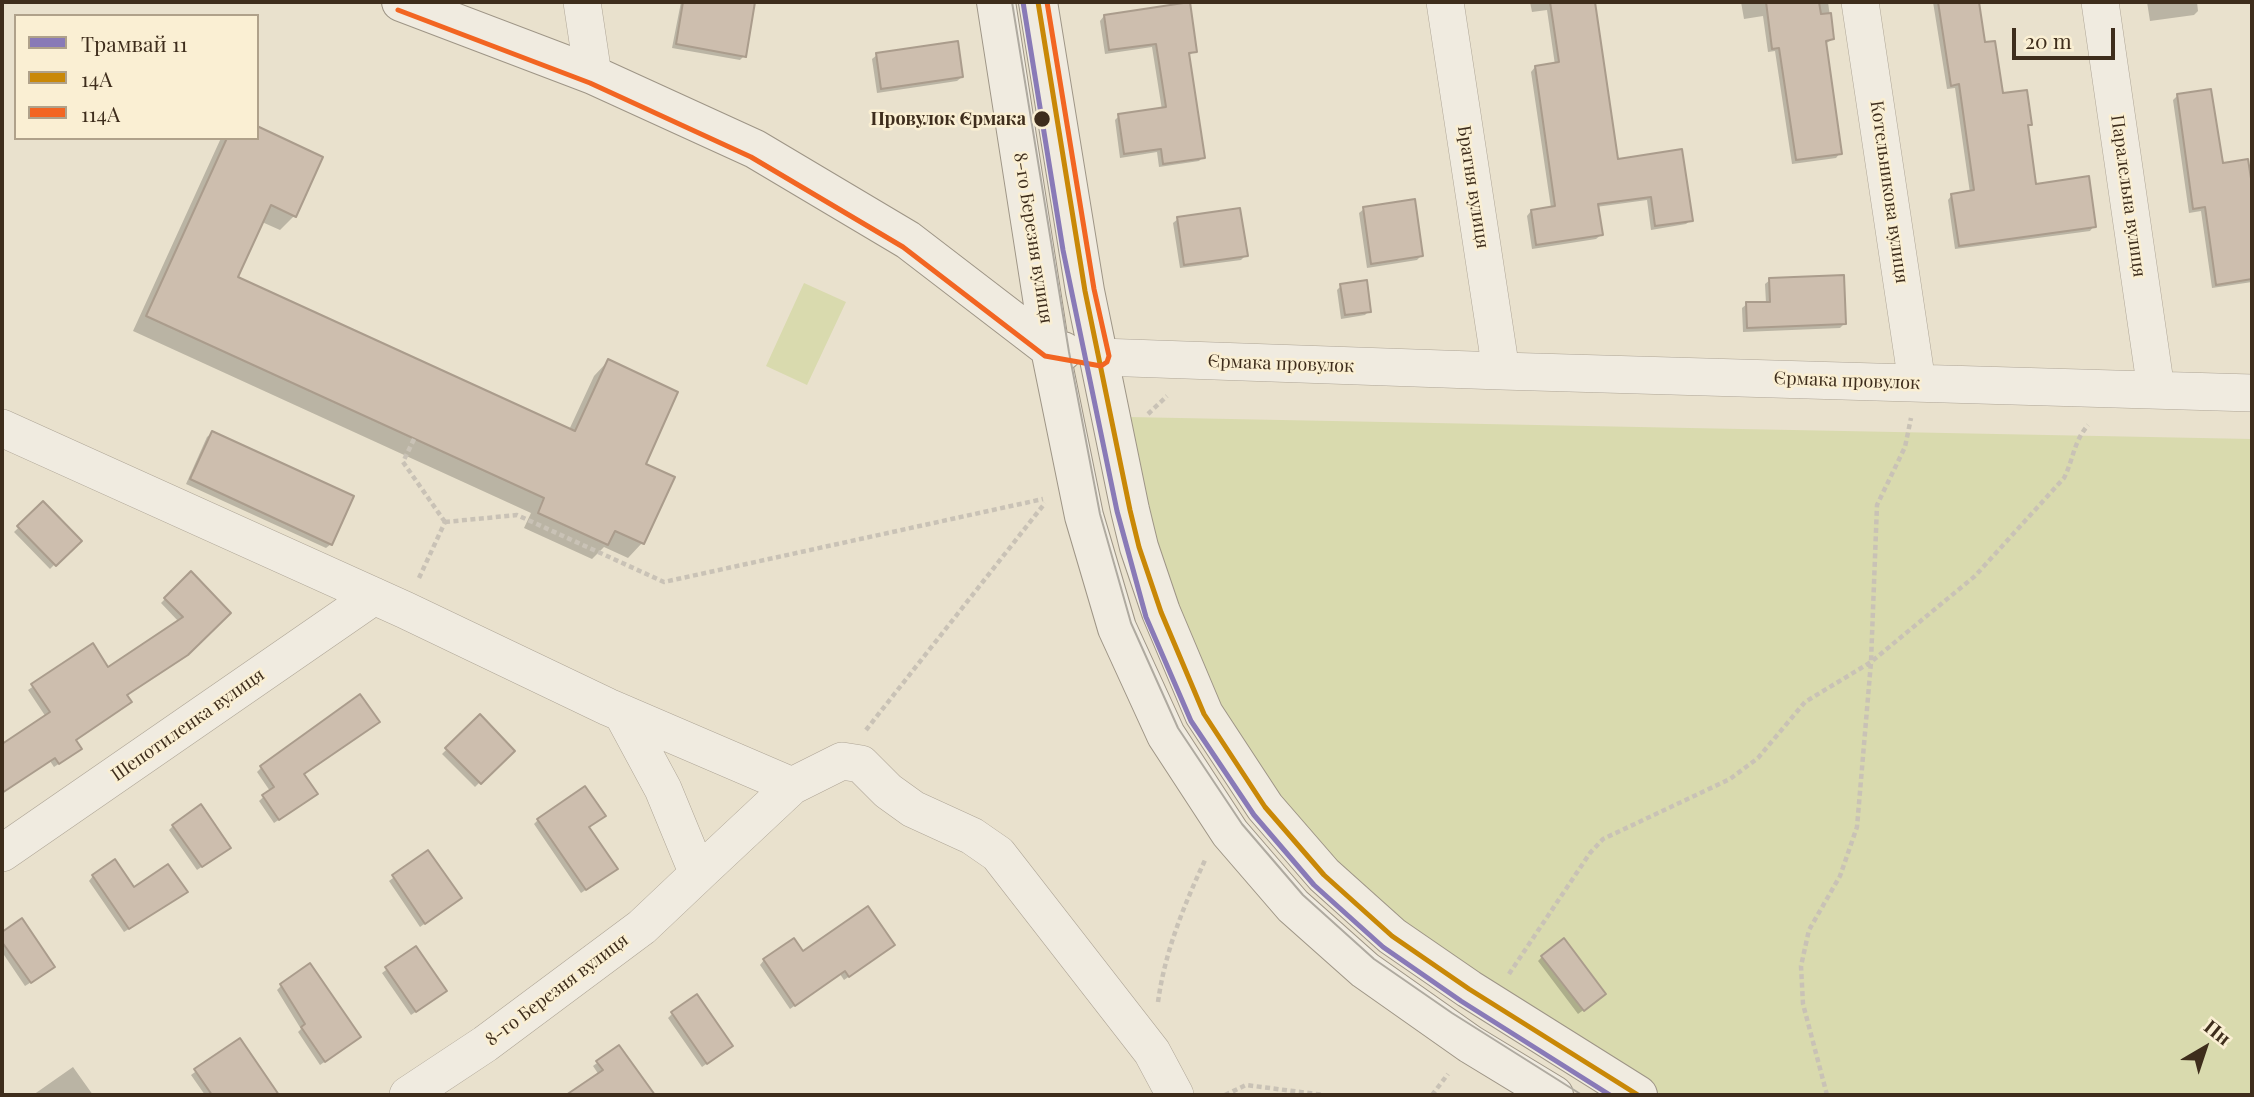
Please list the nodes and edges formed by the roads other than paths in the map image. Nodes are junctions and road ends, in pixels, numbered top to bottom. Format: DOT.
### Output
graph roads {
  1 [pos="401,2"];
  2 [pos="582,2"];
  3 [pos="996,2"];
  4 [pos="1038,2"];
  5 [pos="1445,2"];
  6 [pos="1860,2"];
  7 [pos="2099,2"];
  8 [pos="593,75"];
  9 [pos="1050,349"];
  10 [pos="1100,357"];
  11 [pos="1501,371"];
  12 [pos="1917,383"];
  13 [pos="2156,390"];
  14 [pos="2252,393"];
  15 [pos="2,428"];
  16 [pos="389,603"];
  17 [pos="622,713"];
  18 [pos="792,786"];
  19 [pos="2,853"];
  20 [pos="698,874"];
  21 [pos="408,1095"];
  22 [pos="1175,1095"];
  23 [pos="1554,1095"];
  24 [pos="1638,1095"];
  1 -- 8 [label="main road, Єрмака провулок"];
  2 -- 8 [label="street"];
  3 -- 9 [label="main road, 8-го Березня вулиця"];
  4 -- 10 [label="main road"];
  5 -- 11 [label="street, Братня вулиця"];
  6 -- 12 [label="street, Котельникова вулиця"];
  7 -- 13 [label="street, Паралельна вулиця"];
  8 -- 9 [label="main road, Єрмака провулок"];
  9 -- 10 [label="main road, Єрмака провулок"];
  9 -- 23 [label="main road, 8-го Березня вулиця"];
  10 -- 11 [label="street, Єрмака провулок"];
  10 -- 24 [label="main road"];
  11 -- 12 [label="street, Єрмака провулок"];
  12 -- 13 [label="street, Єрмака провулок"];
  13 -- 14 [label="street, Єрмака провулок"];
  15 -- 16 [label="street"];
  16 -- 17 [label="street"];
  16 -- 19 [label="street, Шепотиленка вулиця"];
  17 -- 18 [label="street"];
  17 -- 20 [label="street"];
  18 -- 20 [label="street, 8-го Березня вулиця"];
  18 -- 22 [label="street, 8-го Березня вулиця"];
  20 -- 21 [label="street, 8-го Березня вулиця"];
}
